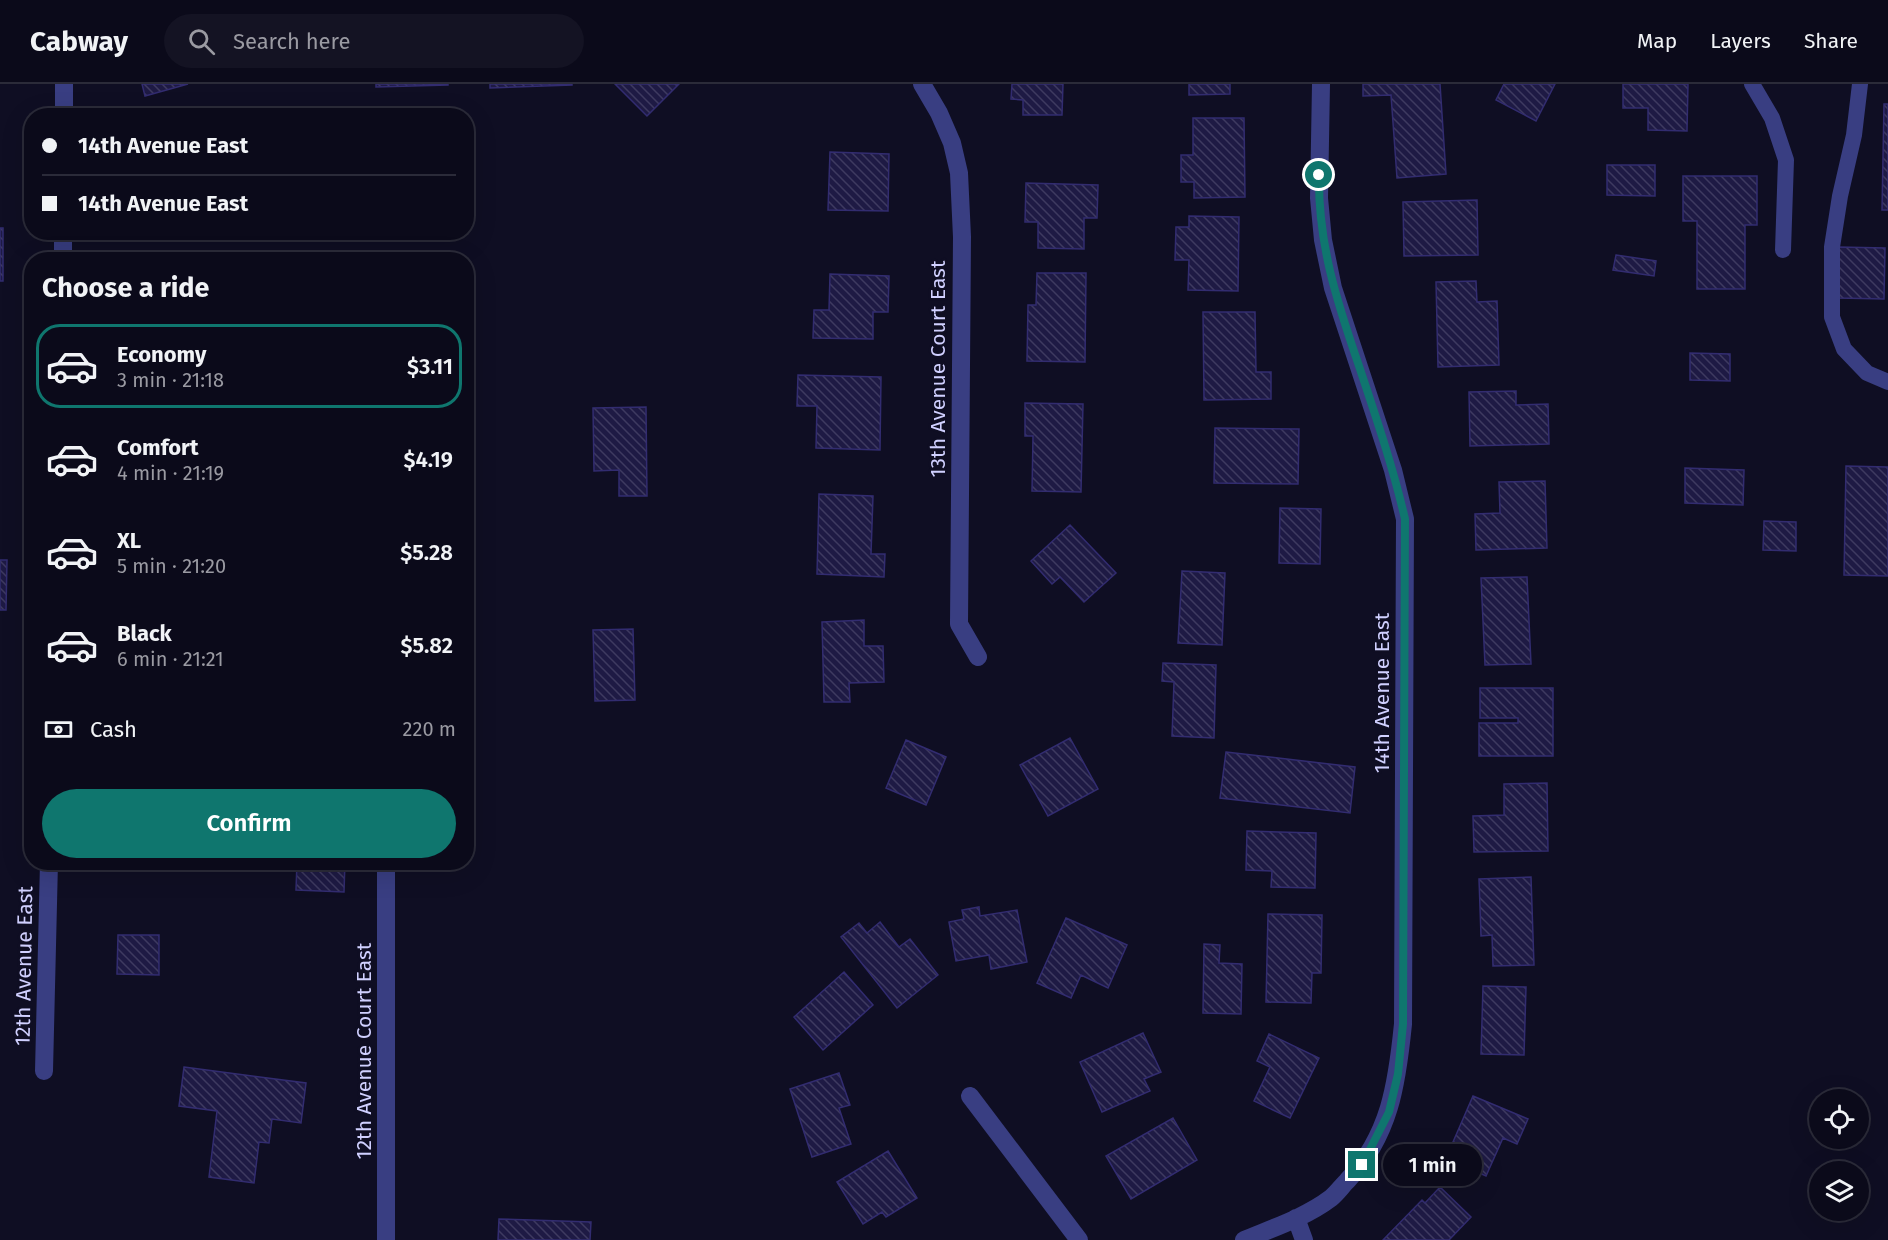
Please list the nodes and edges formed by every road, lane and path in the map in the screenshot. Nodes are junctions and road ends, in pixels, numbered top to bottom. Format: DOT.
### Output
graph roads {
  1 [pos="64,84"];
  2 [pos="922,84"];
  3 [pos="1321,84"];
  4 [pos="1752,84"];
  5 [pos="1860,84"];
  6 [pos="64,108"];
  7 [pos="1783,250"];
  8 [pos="1888,382"];
  9 [pos="978,657"];
  10 [pos="49,870"];
  11 [pos="386,870"];
  12 [pos="44,1071"];
  13 [pos="970,1095"];
  14 [pos="1296,1218"];
  15 [pos="386,1240"];
  16 [pos="1078,1240"];
  17 [pos="1244,1240"];
  18 [pos="1304,1240"];
  1 -- 6 [label="street"];
  2 -- 9 [label="street, 13th Avenue Court East"];
  3 -- 14 [label="street, 14th Avenue East"];
  4 -- 7 [label="lane"];
  5 -- 8 [label="lane"];
  10 -- 12 [label="street, 12th Avenue East"];
  11 -- 15 [label="street, 12th Avenue Court East"];
  13 -- 16 [label="street"];
  14 -- 17 [label="street, 14th Avenue East"];
  14 -- 18 [label="street"];
}
